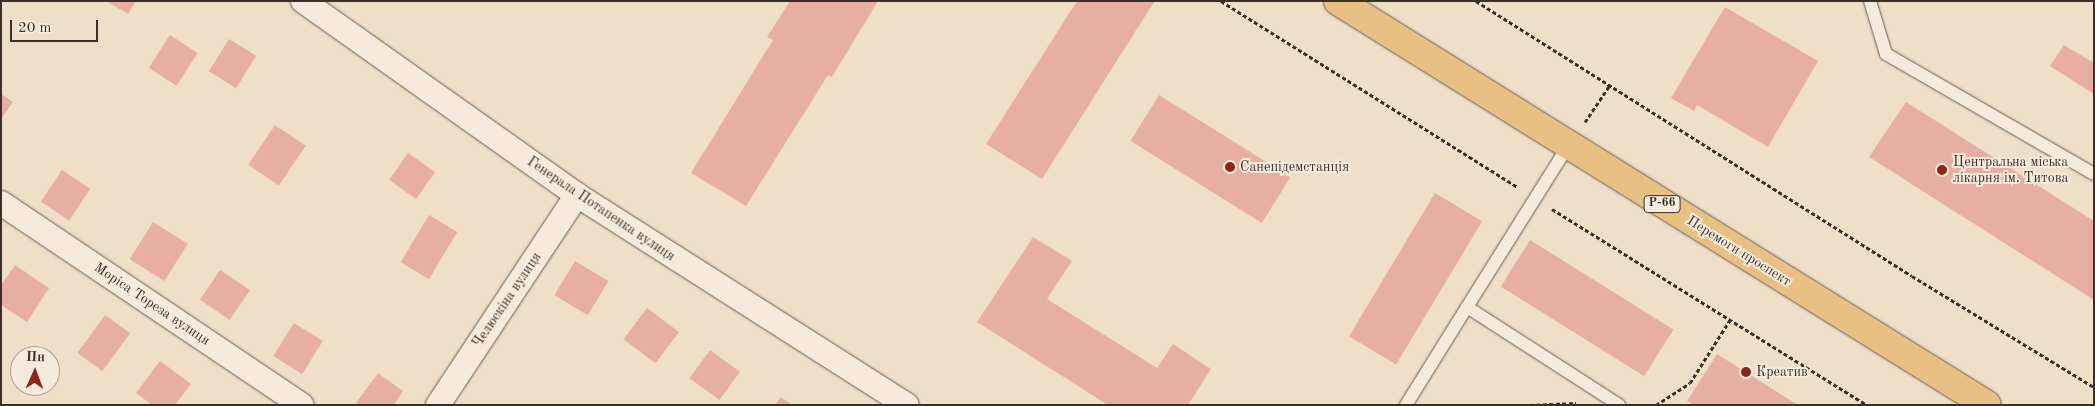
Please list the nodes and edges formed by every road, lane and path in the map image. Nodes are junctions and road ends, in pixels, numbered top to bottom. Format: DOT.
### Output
graph roads {
  1 [pos="303,1"];
  2 [pos="1338,1"];
  3 [pos="1476,1"];
  4 [pos="1870,1"];
  5 [pos="1610,85"];
  6 [pos="1568,146"];
  7 [pos="2094,174"];
  8 [pos="577,195"];
  9 [pos="1,203"];
  10 [pos="1467,307"];
  11 [pos="1730,320"];
  12 [pos="2094,387"];
  13 [pos="1603,395"];
  14 [pos="302,405"];
  15 [pos="438,405"];
  16 [pos="907,405"];
  17 [pos="1406,405"];
  18 [pos="1530,405"];
  19 [pos="1618,405"];
  20 [pos="1656,405"];
  21 [pos="1987,405"];
  1 -- 8 [label="street, Генерала Потапенка вулиця"];
  2 -- 6 [label="main road, Перемоги проспект / Р-66"];
  3 -- 5 [label="path"];
  4 -- 7 [label="lane"];
  5 -- 6 [label="path"];
  5 -- 12 [label="path"];
  6 -- 10 [label="lane"];
  6 -- 21 [label="main road, Перемоги проспект / Р-66"];
  8 -- 15 [label="street, Челюскіна вулиця"];
  8 -- 16 [label="street, Генерала Потапенка вулиця"];
  9 -- 14 [label="street, Моріса Тореза вулиця"];
  10 -- 13 [label="lane"];
  10 -- 17 [label="lane"];
  11 -- 20 [label="path"];
  13 -- 18 [label="path"];
  13 -- 19 [label="lane"];
}
